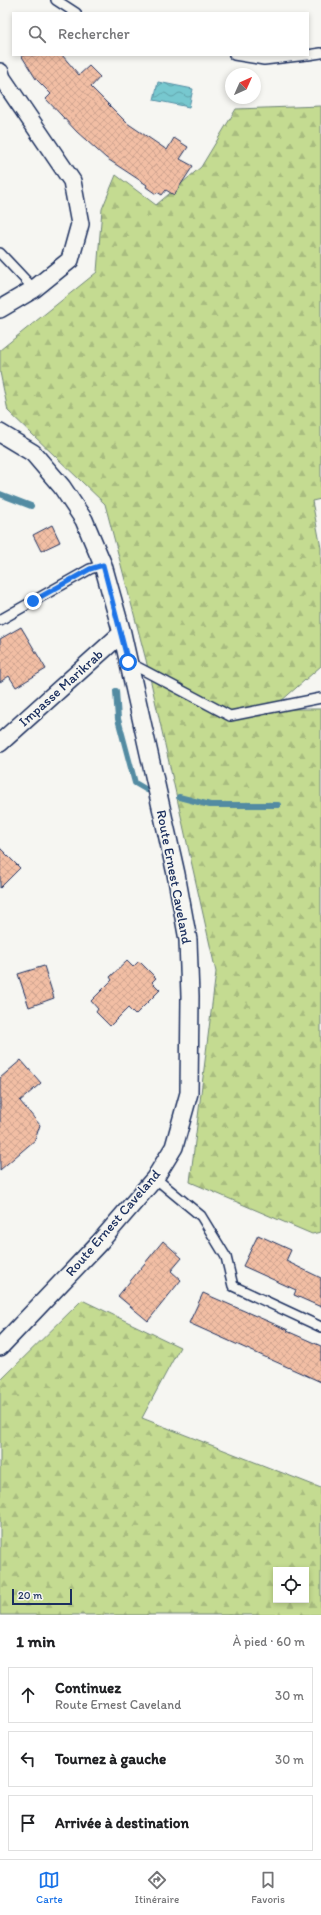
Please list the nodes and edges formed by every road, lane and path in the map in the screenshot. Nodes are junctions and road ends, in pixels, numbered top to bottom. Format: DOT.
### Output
graph roads {
  1 [pos="56,0"];
  2 [pos="74,12"];
  3 [pos="321,53"];
  4 [pos="309,55"];
  5 [pos="240,56"];
  6 [pos="299,56"];
  7 [pos="0,72"];
  8 [pos="0,253"];
  9 [pos="34,289"];
  10 [pos="0,309"];
  11 [pos="0,433"];
  12 [pos="103,565"];
  13 [pos="0,620"];
  14 [pos="122,633"];
  15 [pos="128,662"];
  16 [pos="321,698"];
  17 [pos="0,743"];
  18 [pos="155,1178"];
  19 [pos="321,1327"];
  20 [pos="0,1347"];
  1 -- 2 [label="lane"];
  3 -- 4 [label="lane"];
  5 -- 6 [label="lane"];
  7 -- 9 [label="street"];
  8 -- 9 [label="lane"];
  9 -- 10 [label="street"];
  11 -- 12 [label="street, Route Ernest Caveland"];
  12 -- 13 [label="lane"];
  12 -- 14 [label="street, Route Ernest Caveland"];
  14 -- 15 [label="street, Route Ernest Caveland"];
  14 -- 17 [label="street, Impasse Marikrab"];
  15 -- 16 [label="lane"];
  15 -- 18 [label="street, Route Ernest Caveland"];
  18 -- 19 [label="lane"];
  18 -- 20 [label="street, Route Ernest Caveland"];
}
